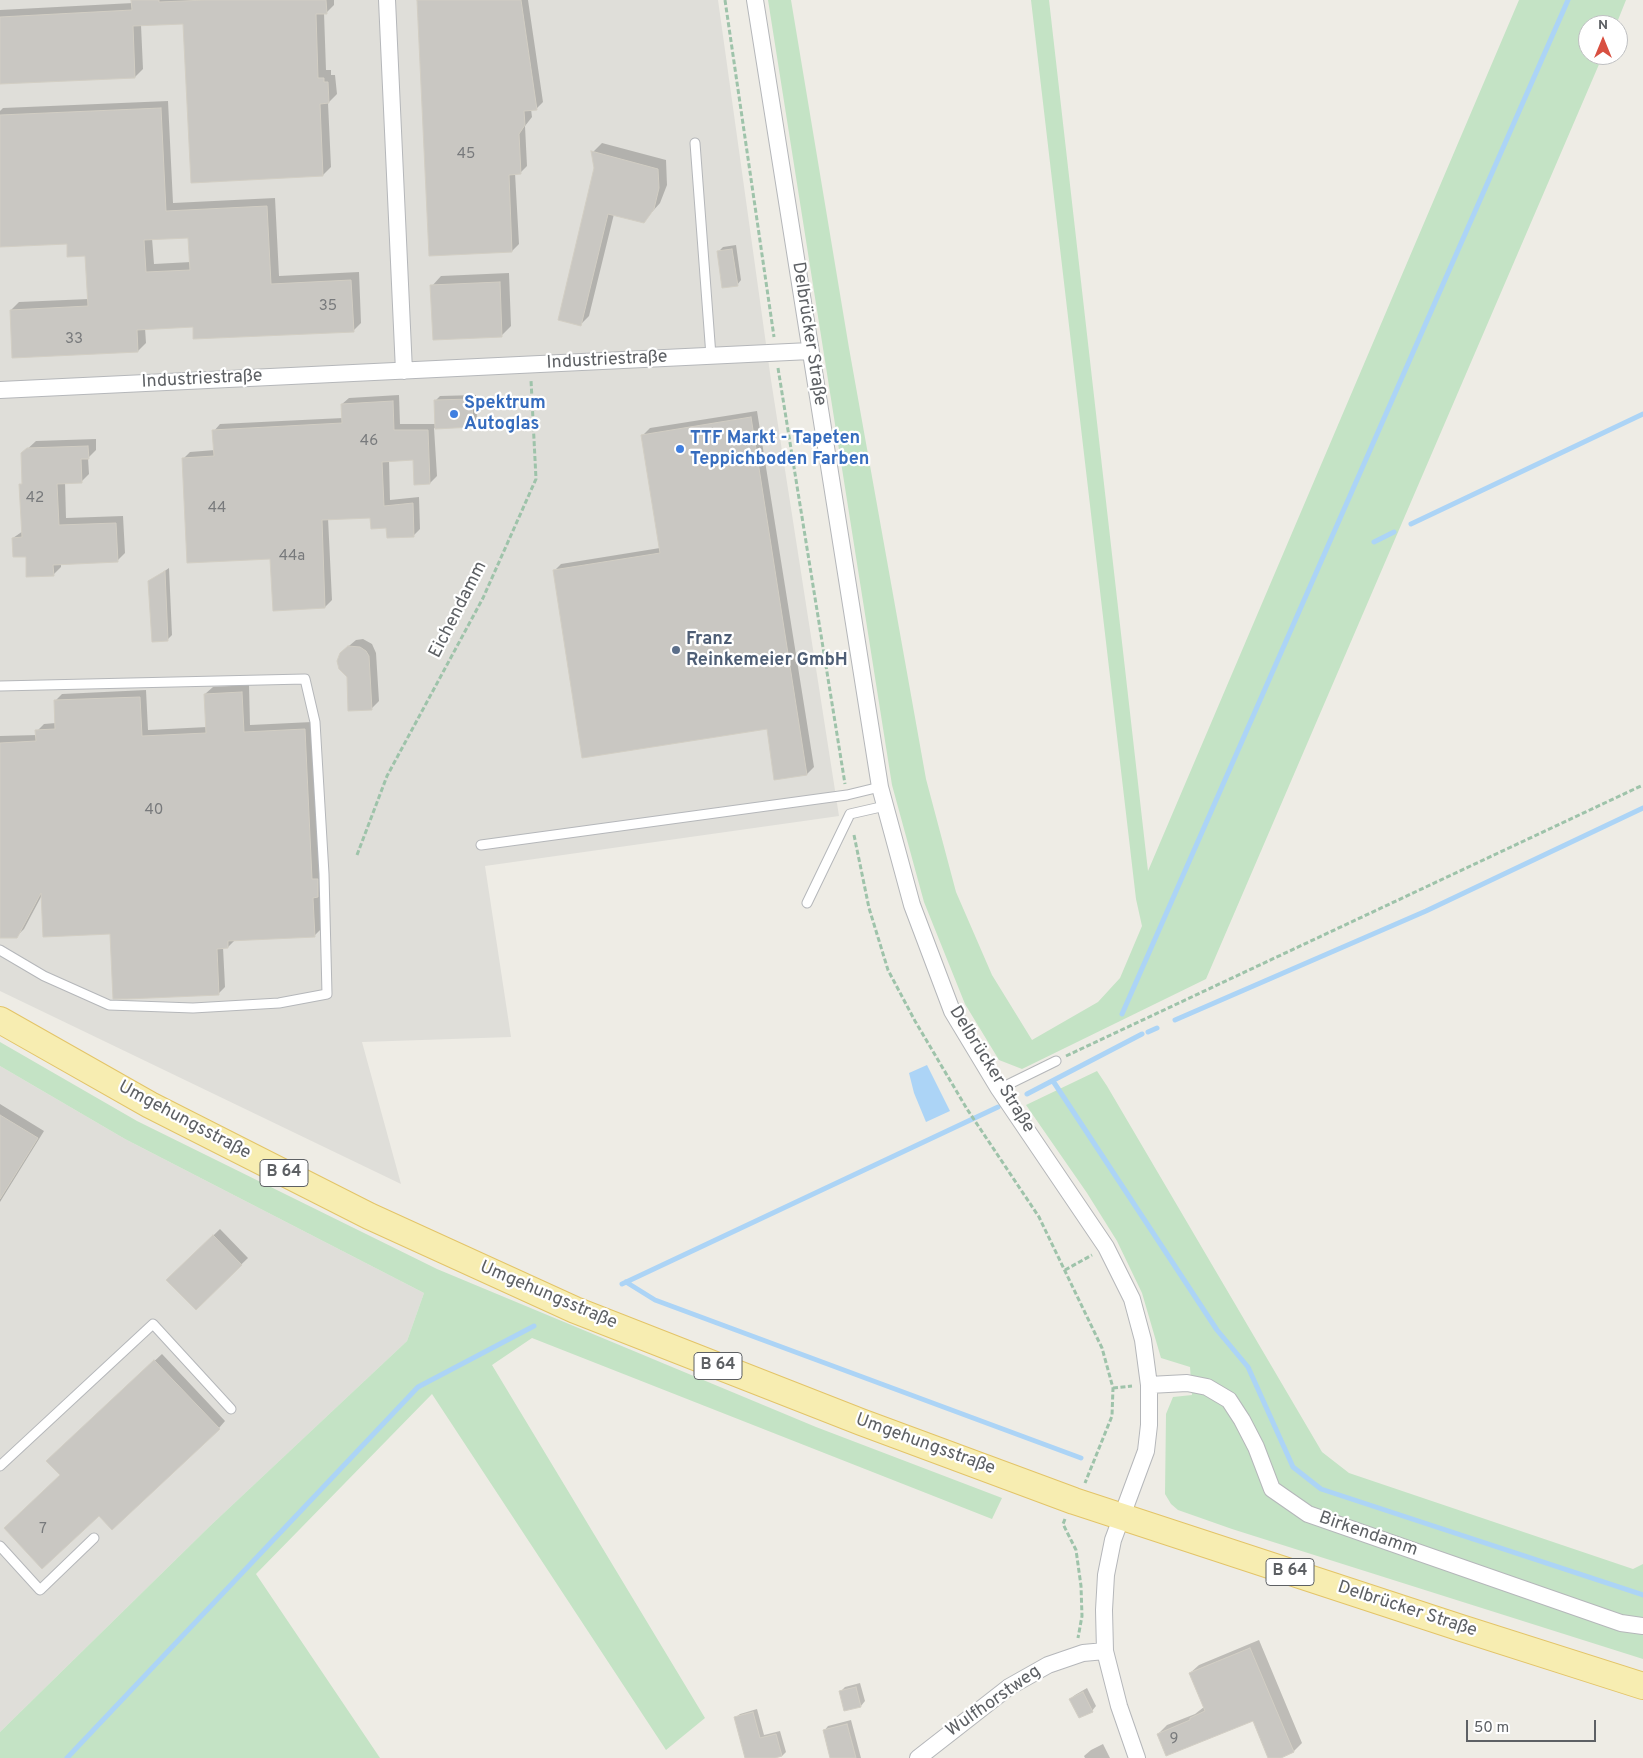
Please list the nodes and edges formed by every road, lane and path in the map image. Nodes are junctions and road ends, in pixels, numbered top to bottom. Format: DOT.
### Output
graph roads {
  1 [pos="387,0"];
  2 [pos="725,0"];
  3 [pos="755,0"];
  4 [pos="695,143"];
  5 [pos="810,351"];
  6 [pos="776,352"];
  7 [pos="711,356"];
  8 [pos="530,365"];
  9 [pos="404,371"];
  10 [pos="0,390"];
  11 [pos="0,686"];
  12 [pos="1643,785"];
  13 [pos="880,786"];
  14 [pos="847,795"];
  15 [pos="885,806"];
  16 [pos="850,814"];
  17 [pos="481,845"];
  18 [pos="357,856"];
  19 [pos="807,903"];
  20 [pos="0,950"];
  21 [pos="0,1020"];
  22 [pos="1056,1061"];
  23 [pos="999,1089"];
  24 [pos="1106,1247"];
  25 [pos="1065,1270"];
  26 [pos="1149,1385"];
  27 [pos="1113,1388"];
  28 [pos="231,1409"];
  29 [pos="0,1466"];
  30 [pos="1122,1517"];
  31 [pos="94,1538"];
  32 [pos="0,1546"];
  33 [pos="1643,1626"];
  34 [pos="1105,1651"];
  35 [pos="1643,1686"];
  36 [pos="918,1758"];
  37 [pos="1137,1758"];
  1 -- 9 [label="street"];
  2 -- 6 [label="path"];
  3 -- 5 [label="street, Delbrücker Straße"];
  4 -- 7 [label="lane"];
  5 -- 6 [label="street, Industriestraße"];
  5 -- 13 [label="street, Delbrücker Straße"];
  6 -- 7 [label="street, Industriestraße"];
  6 -- 14 [label="path"];
  7 -- 8 [label="street, Industriestraße"];
  8 -- 9 [label="street, Industriestraße"];
  8 -- 18 [label="path, Eichendamm"];
  9 -- 10 [label="street, Industriestraße"];
  11 -- 20 [label="lane"];
  12 -- 22 [label="path"];
  13 -- 14 [label="lane"];
  13 -- 15 [label="street, Delbrücker Straße"];
  14 -- 17 [label="lane"];
  15 -- 16 [label="lane"];
  15 -- 23 [label="street, Delbrücker Straße"];
  16 -- 19 [label="lane"];
  16 -- 25 [label="path"];
  21 -- 30 [label="main road, Umgehungsstraße / B 64"];
  22 -- 23 [label="lane"];
  23 -- 24 [label="street, Delbrücker Straße"];
  24 -- 25 [label="path"];
  24 -- 26 [label="street, Delbrücker Straße"];
  25 -- 27 [label="path"];
  26 -- 30 [label="street, Delbrücker Straße"];
  26 -- 33 [label="street, Birkendamm"];
  28 -- 29 [label="lane"];
  30 -- 34 [label="street"];
  30 -- 35 [label="main road, Delbrücker Straße / B 64"];
  31 -- 32 [label="lane"];
  34 -- 36 [label="street, Wulfhorstweg"];
  34 -- 37 [label="street"];
}
